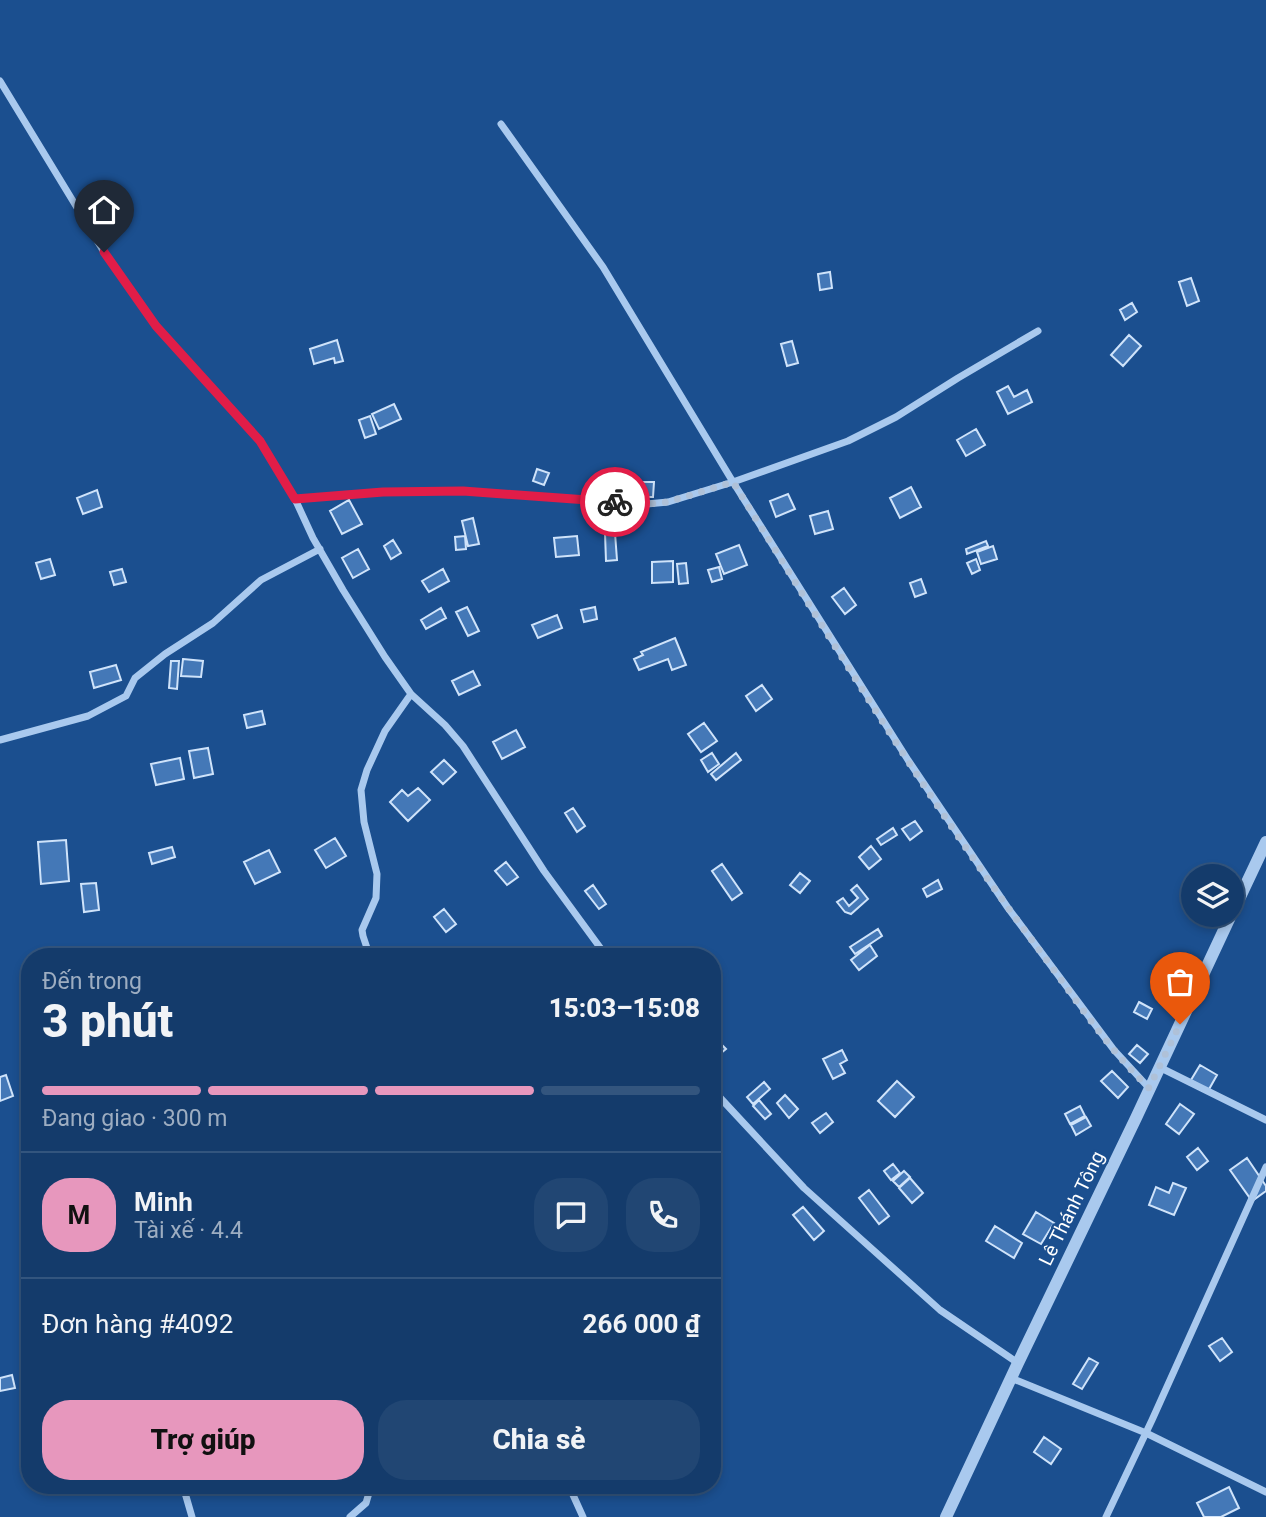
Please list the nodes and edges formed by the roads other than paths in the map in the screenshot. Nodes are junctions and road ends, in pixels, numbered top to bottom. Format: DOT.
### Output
graph roads {
  1 [pos="0,81"];
  2 [pos="501,124"];
  3 [pos="1038,331"];
  4 [pos="733,482"];
  5 [pos="295,499"];
  6 [pos="320,548"];
  7 [pos="411,694"];
  8 [pos="0,740"];
  9 [pos="1266,842"];
  10 [pos="1244,889"];
  11 [pos="1226,927"];
  12 [pos="367,948"];
  13 [pos="600,948"];
  14 [pos="1159,1067"];
  15 [pos="1149,1088"];
  16 [pos="721,1099"];
  17 [pos="1266,1120"];
  18 [pos="1266,1167"];
  19 [pos="1018,1363"];
  20 [pos="1011,1378"];
  21 [pos="1146,1433"];
  22 [pos="1266,1492"];
  23 [pos="185,1494"];
  24 [pos="369,1494"];
  25 [pos="573,1494"];
  26 [pos="192,1517"];
  27 [pos="351,1517"];
  28 [pos="583,1517"];
  29 [pos="946,1517"];
  30 [pos="1106,1517"];
  1 -- 5 [label="street"];
  2 -- 4 [label="street"];
  3 -- 4 [label="street"];
  4 -- 5 [label="street"];
  4 -- 15 [label="street"];
  5 -- 6 [label="street"];
  6 -- 7 [label="street"];
  6 -- 8 [label="street"];
  7 -- 12 [label="street"];
  7 -- 13 [label="street"];
  9 -- 10 [label="street, Lê Thánh Tông"];
  11 -- 14 [label="street, Lê Thánh Tông"];
  14 -- 15 [label="street, Lê Thánh Tông"];
  14 -- 17 [label="street"];
  15 -- 19 [label="street, Lê Thánh Tông"];
  16 -- 19 [label="street"];
  18 -- 21 [label="street"];
  19 -- 20 [label="street, Lê Thánh Tông"];
  20 -- 21 [label="street"];
  20 -- 29 [label="street, Lê Thánh Tông"];
  21 -- 22 [label="street"];
  21 -- 30 [label="street"];
  23 -- 26 [label="street"];
  24 -- 27 [label="street"];
  25 -- 28 [label="street"];
}
